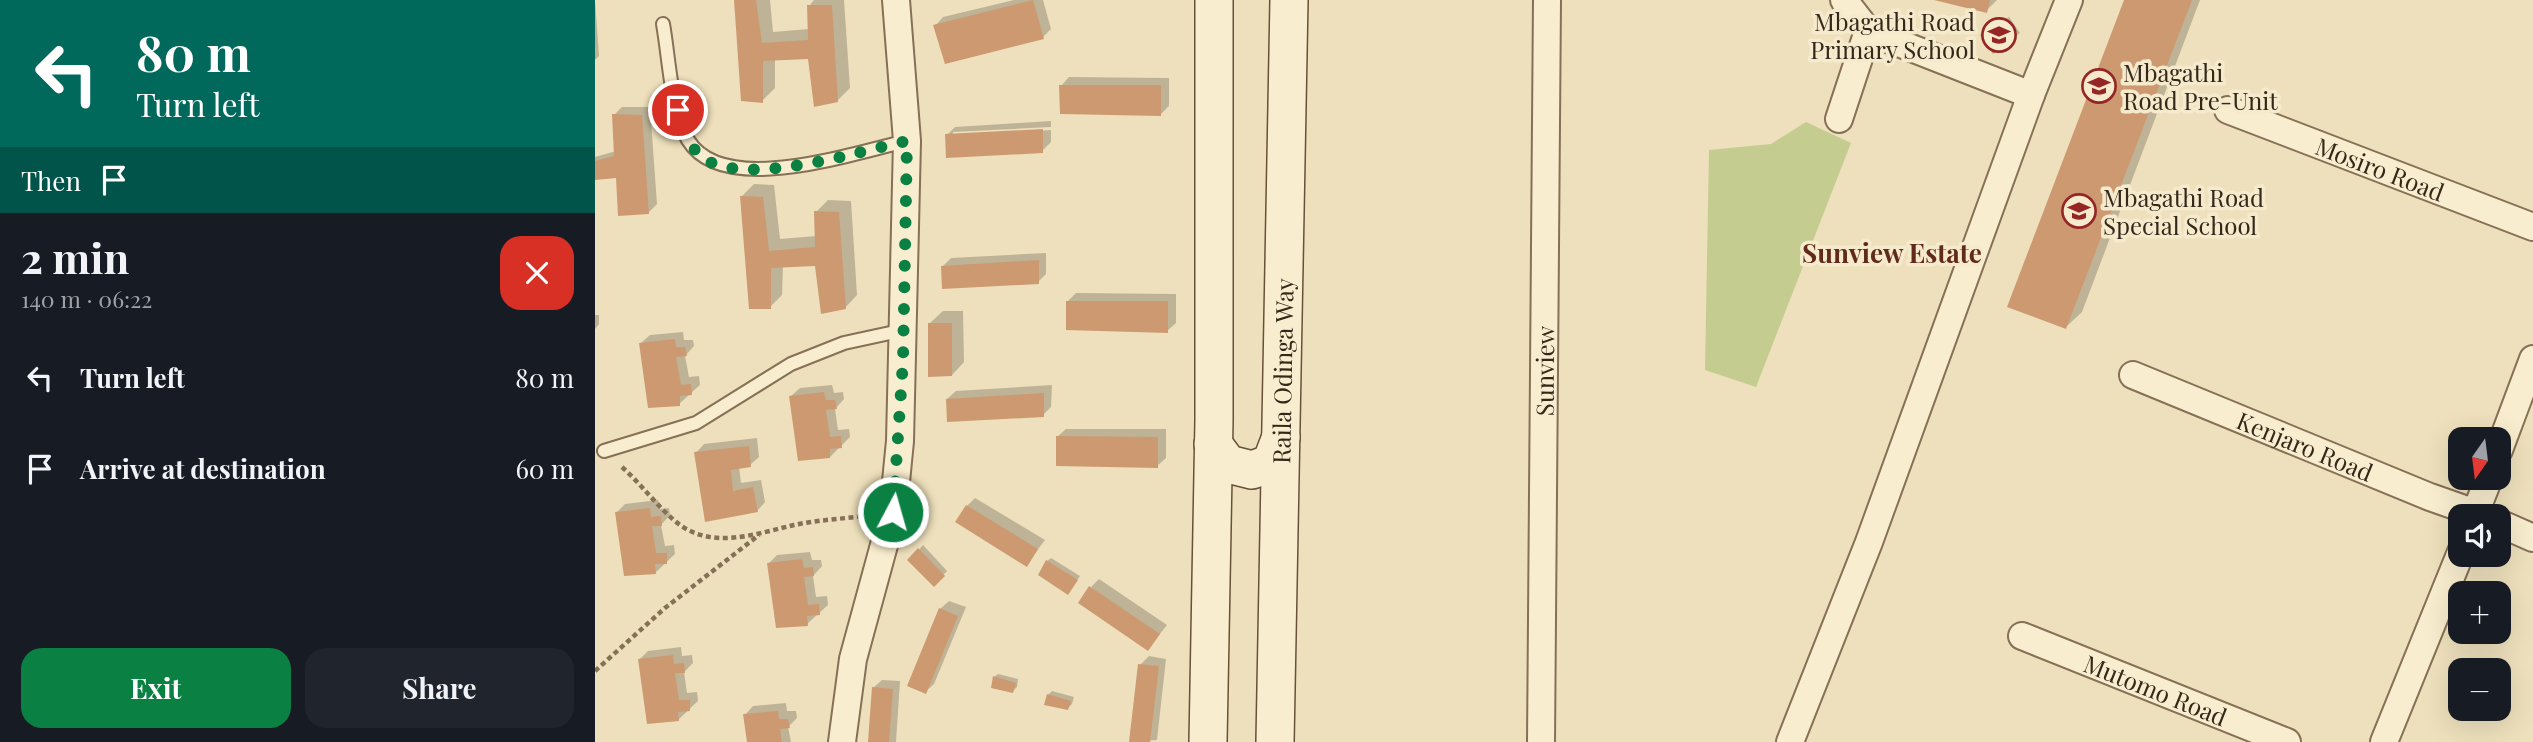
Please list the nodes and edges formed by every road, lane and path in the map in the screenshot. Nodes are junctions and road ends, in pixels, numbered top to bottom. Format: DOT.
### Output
graph roads {
  1 [pos="896,0"];
  2 [pos="1215,0"];
  3 [pos="1289,0"];
  4 [pos="1547,0"];
  5 [pos="1844,0"];
  6 [pos="2069,0"];
  7 [pos="663,24"];
  8 [pos="1868,31"];
  9 [pos="2031,95"];
  10 [pos="2228,110"];
  11 [pos="1839,119"];
  12 [pos="907,141"];
  13 [pos="2533,227"];
  14 [pos="904,330"];
  15 [pos="2533,359"];
  16 [pos="2133,375"];
  17 [pos="2508,427"];
  18 [pos="1281,438"];
  19 [pos="1213,444"];
  20 [pos="604,451"];
  21 [pos="2449,504"];
  22 [pos="893,512"];
  23 [pos="2511,529"];
  24 [pos="760,534"];
  25 [pos="2533,538"];
  26 [pos="2455,567"];
  27 [pos="2022,636"];
  28 [pos="595,671"];
  29 [pos="842,742"];
  30 [pos="1208,742"];
  31 [pos="1275,742"];
  32 [pos="1541,742"];
  33 [pos="1790,742"];
  34 [pos="2287,742"];
  35 [pos="2384,742"];
  1 -- 12 [label="street"];
  2 -- 19 [label="main road"];
  3 -- 18 [label="main road, Raila Odinga Way"];
  4 -- 32 [label="street, Sunview"];
  5 -- 8 [label="street"];
  6 -- 9 [label="street"];
  7 -- 12 [label="lane"];
  8 -- 9 [label="street"];
  8 -- 11 [label="street"];
  9 -- 33 [label="street"];
  10 -- 13 [label="street, Mosiro Road"];
  12 -- 14 [label="street"];
  14 -- 20 [label="lane"];
  14 -- 22 [label="street"];
  15 -- 17 [label="street"];
  16 -- 21 [label="street, Kenjaro Road"];
  18 -- 19 [label="main road"];
  18 -- 31 [label="main road, Raila Odinga Way"];
  19 -- 30 [label="main road"];
  20 -- 24 [label="path"];
  22 -- 24 [label="path"];
  22 -- 29 [label="street"];
  23 -- 25 [label="street, Kenjaro Road"];
  24 -- 28 [label="path"];
  26 -- 35 [label="street"];
  27 -- 34 [label="street, Mutomo Road"];
}
